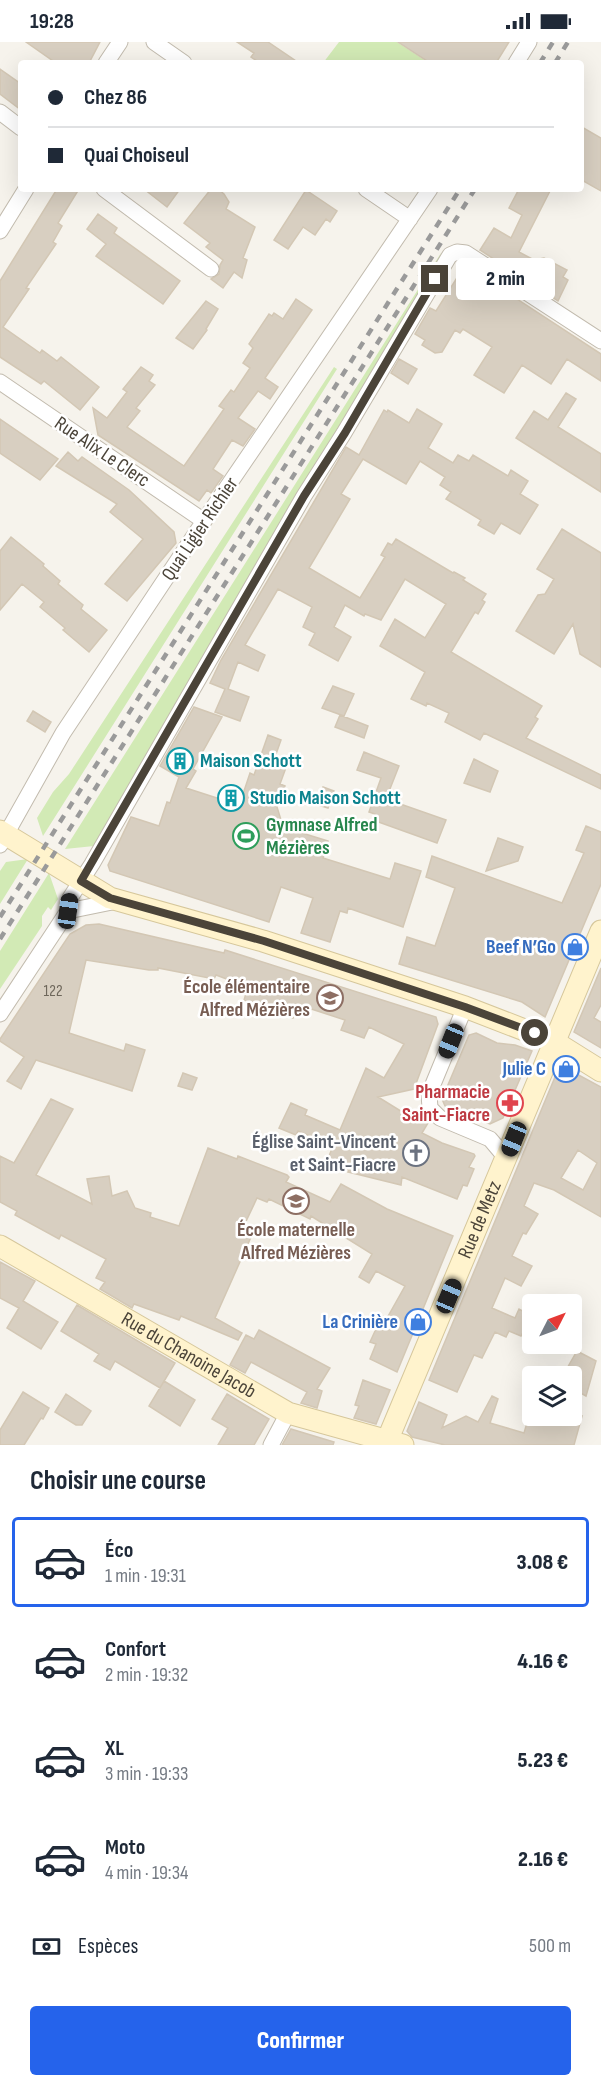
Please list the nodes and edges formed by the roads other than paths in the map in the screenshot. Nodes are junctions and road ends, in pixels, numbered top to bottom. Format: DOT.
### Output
graph roads {
  1 [pos="120,42"];
  2 [pos="154,42"];
  3 [pos="529,42"];
  4 [pos="108,60"];
  5 [pos="180,60"];
  6 [pos="518,60"];
  7 [pos="0,112"];
  8 [pos="18,126"];
  9 [pos="24,192"];
  10 [pos="108,192"];
  11 [pos="370,192"];
  12 [pos="428,192"];
  13 [pos="410,219"];
  14 [pos="0,231"];
  15 [pos="212,269"];
  16 [pos="601,341"];
  17 [pos="0,382"];
  18 [pos="204,521"];
  19 [pos="2,837"];
  20 [pos="81,881"];
  21 [pos="117,901"];
  22 [pos="68,911"];
  23 [pos="601,931"];
  24 [pos="465,1007"];
  25 [pos="0,1014"];
  26 [pos="553,1041"];
  27 [pos="601,1071"];
  28 [pos="506,1158"];
  29 [pos="0,1246"];
  30 [pos="288,1413"];
  31 [pos="395,1443"];
  32 [pos="271,1445"];
  1 -- 4 [label="street"];
  2 -- 5 [label="street"];
  3 -- 6 [label="street"];
  7 -- 8 [label="street"];
  9 -- 14 [label="street"];
  10 -- 15 [label="street"];
  11 -- 13 [label="street"];
  12 -- 13 [label="street, Quai Ligier Richier"];
  13 -- 18 [label="street, Quai Ligier Richier"];
  16 -- 20 [label="street"];
  17 -- 18 [label="street, Rue Alix Le Clerc"];
  18 -- 19 [label="street, Quai Ligier Richier"];
  19 -- 20 [label="main road"];
  20 -- 21 [label="main road"];
  20 -- 22 [label="street"];
  21 -- 22 [label="street"];
  21 -- 24 [label="main road"];
  22 -- 25 [label="street"];
  23 -- 26 [label="main road, Rue de Metz"];
  24 -- 26 [label="main road"];
  24 -- 28 [label="street"];
  26 -- 27 [label="main road"];
  26 -- 28 [label="main road, Rue de Metz"];
  28 -- 31 [label="main road, Rue de Metz"];
  29 -- 30 [label="main road, Rue du Chanoine Jacob"];
  30 -- 31 [label="main road, Rue du Chanoine Jacob"];
  30 -- 32 [label="street"];
}
